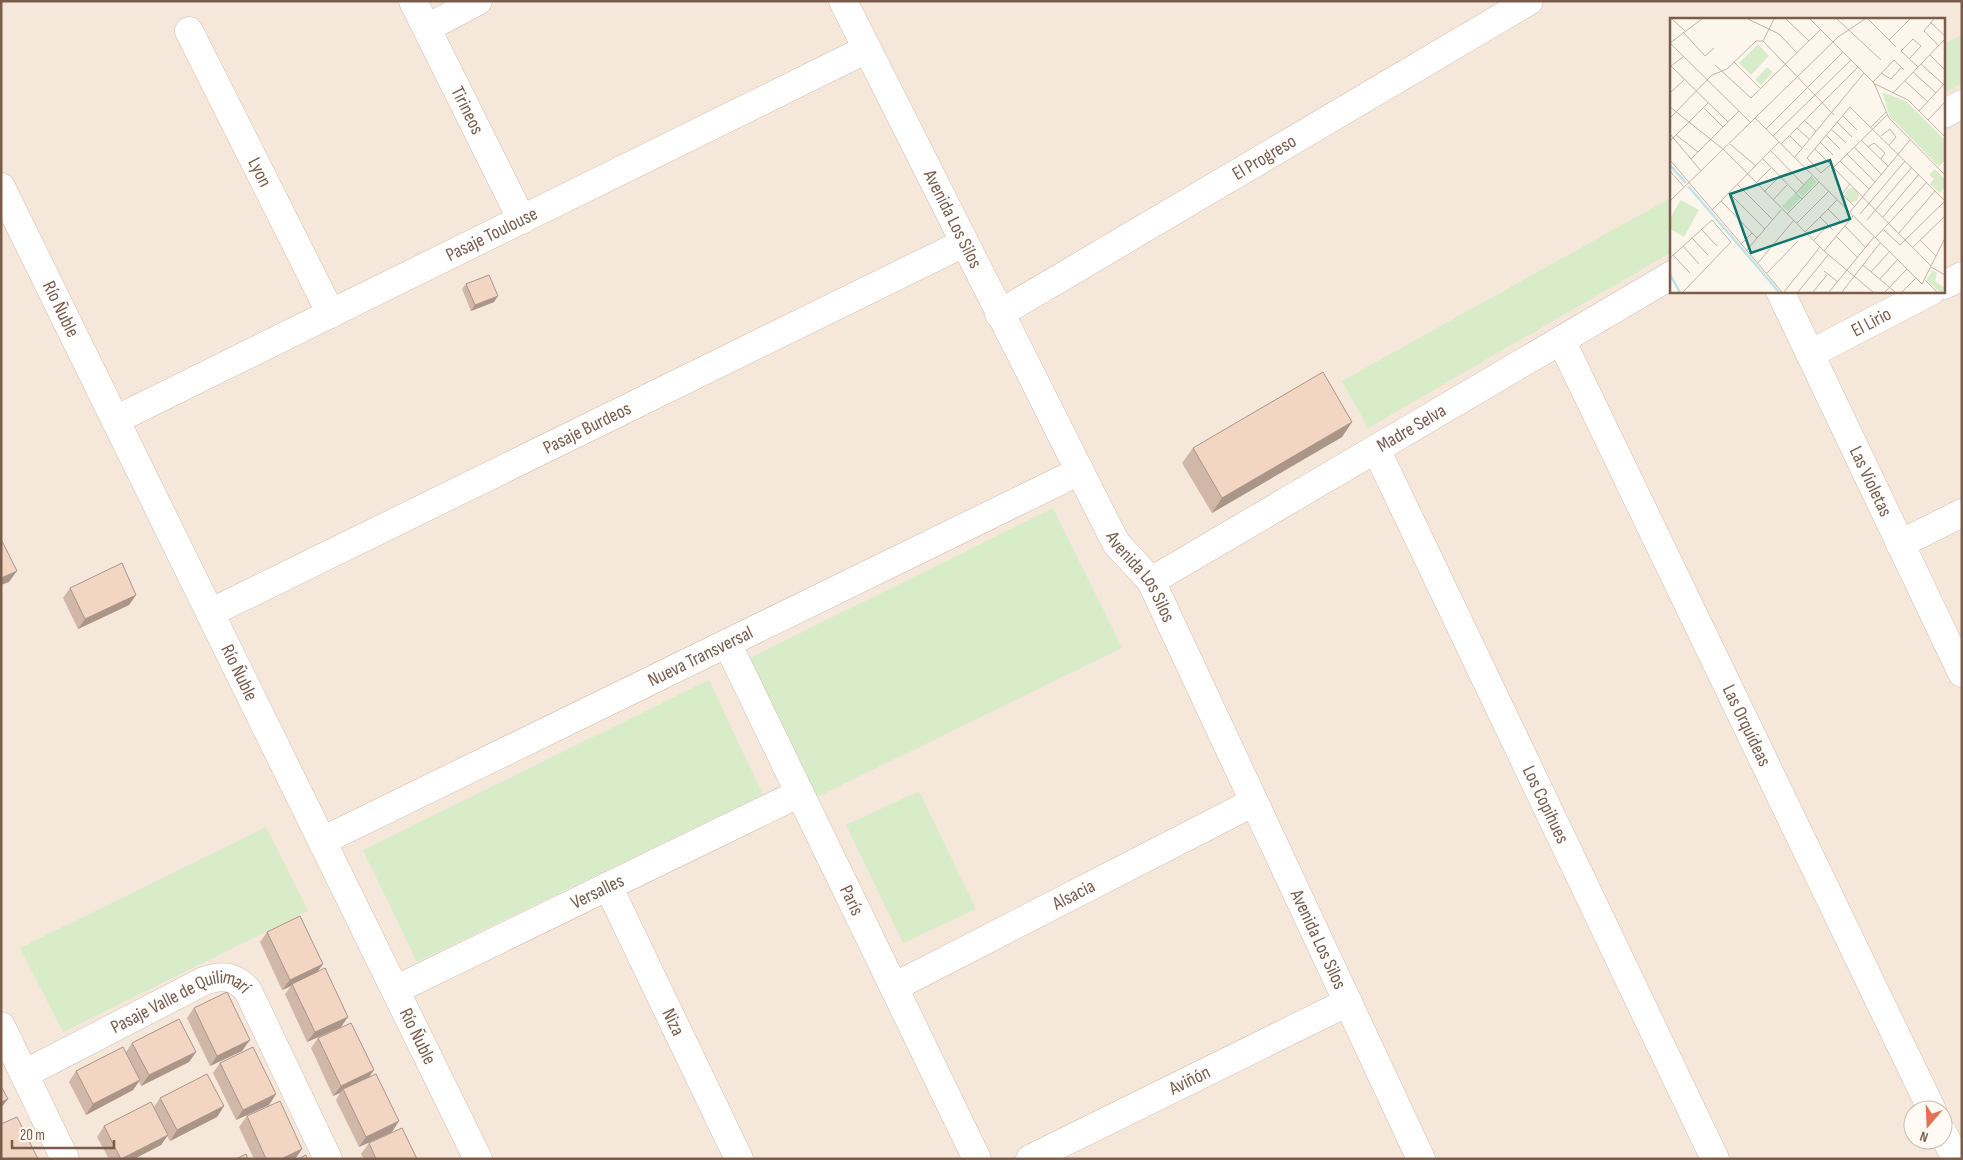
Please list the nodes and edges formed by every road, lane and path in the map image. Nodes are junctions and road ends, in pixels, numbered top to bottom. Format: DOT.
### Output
graph roads {
  1 [pos="413,1"];
  2 [pos="478,1"];
  3 [pos="843,1"];
  4 [pos="1529,1"];
  5 [pos="427,28"];
  6 [pos="189,31"];
  7 [pos="867,49"];
  8 [pos="1962,104"];
  9 [pos="1946,113"];
  10 [pos="1,187"];
  11 [pos="522,220"];
  12 [pos="964,243"];
  13 [pos="1670,275"];
  14 [pos="1962,276"];
  15 [pos="1946,284"];
  16 [pos="1780,292"];
  17 [pos="1929,292"];
  18 [pos="330,314"];
  19 [pos="999,314"];
  20 [pos="1561,340"];
  21 [pos="1810,354"];
  22 [pos="116,420"];
  23 [pos="1376,449"];
  24 [pos="1080,471"];
  25 [pos="1962,513"];
  26 [pos="1900,544"];
  27 [pos="1151,581"];
  28 [pos="210,613"];
  29 [pos="727,643"];
  30 [pos="1962,673"];
  31 [pos="800,793"];
  32 [pos="1254,802"];
  33 [pos="322,841"];
  34 [pos="608,886"];
  35 [pos="894,987"];
  36 [pos="395,990"];
  37 [pos="1348,1002"];
  38 [pos="1,1026"];
  39 [pos="24,1074"];
  40 [pos="1927,1100"];
  41 [pos="65,1159"];
  42 [pos="328,1159"];
  43 [pos="478,1159"];
  44 [pos="739,1159"];
  45 [pos="977,1159"];
  46 [pos="1030,1159"];
  47 [pos="1422,1159"];
  48 [pos="1715,1159"];
  1 -- 5 [label="street, Tirineos"];
  2 -- 5 [label="street"];
  3 -- 7 [label="street, Avenida Los Silos"];
  4 -- 19 [label="street, El Progreso"];
  5 -- 11 [label="street, Tirineos"];
  6 -- 18 [label="street, Lyon"];
  7 -- 11 [label="street, Pasaje Toulouse"];
  7 -- 12 [label="street, Avenida Los Silos"];
  8 -- 9 [label="street"];
  10 -- 22 [label="street, Río Ñuble"];
  11 -- 18 [label="street, Pasaje Toulouse"];
  12 -- 19 [label="street, Avenida Los Silos"];
  12 -- 28 [label="street, Pasaje Burdeos"];
  13 -- 20 [label="street, Madre Selva"];
  14 -- 15 [label="street"];
  16 -- 21 [label="street, Las Violetas"];
  17 -- 21 [label="street, El Lirio"];
  18 -- 22 [label="street, Pasaje Toulouse"];
  19 -- 24 [label="street, Avenida Los Silos"];
  20 -- 23 [label="street, Madre Selva"];
  20 -- 40 [label="street, Las Orquídeas"];
  21 -- 26 [label="street, Las Violetas"];
  22 -- 28 [label="street, Río Ñuble"];
  23 -- 27 [label="street, Madre Selva"];
  23 -- 48 [label="street, Los Copihues"];
  24 -- 27 [label="street, Avenida Los Silos"];
  24 -- 29 [label="street, Nueva Transversal"];
  25 -- 26 [label="street"];
  26 -- 30 [label="street, Las Violetas"];
  27 -- 32 [label="street, Avenida Los Silos"];
  28 -- 33 [label="street, Río Ñuble"];
  29 -- 31 [label="street, París"];
  29 -- 33 [label="street, Nueva Transversal"];
  31 -- 34 [label="street, Versalles"];
  31 -- 35 [label="street, París"];
  32 -- 35 [label="street, Alsacia"];
  32 -- 37 [label="street, Avenida Los Silos"];
  33 -- 36 [label="street, Río Ñuble"];
  34 -- 36 [label="street, Versalles"];
  34 -- 44 [label="street, Niza"];
  35 -- 45 [label="street, París"];
  36 -- 43 [label="street, Río Ñuble"];
  37 -- 46 [label="street, Aviñón"];
  37 -- 47 [label="street, Avenida Los Silos"];
  38 -- 39 [label="street"];
  39 -- 41 [label="street"];
  39 -- 42 [label="street, Pasaje Valle de Quilimarí"];
}
